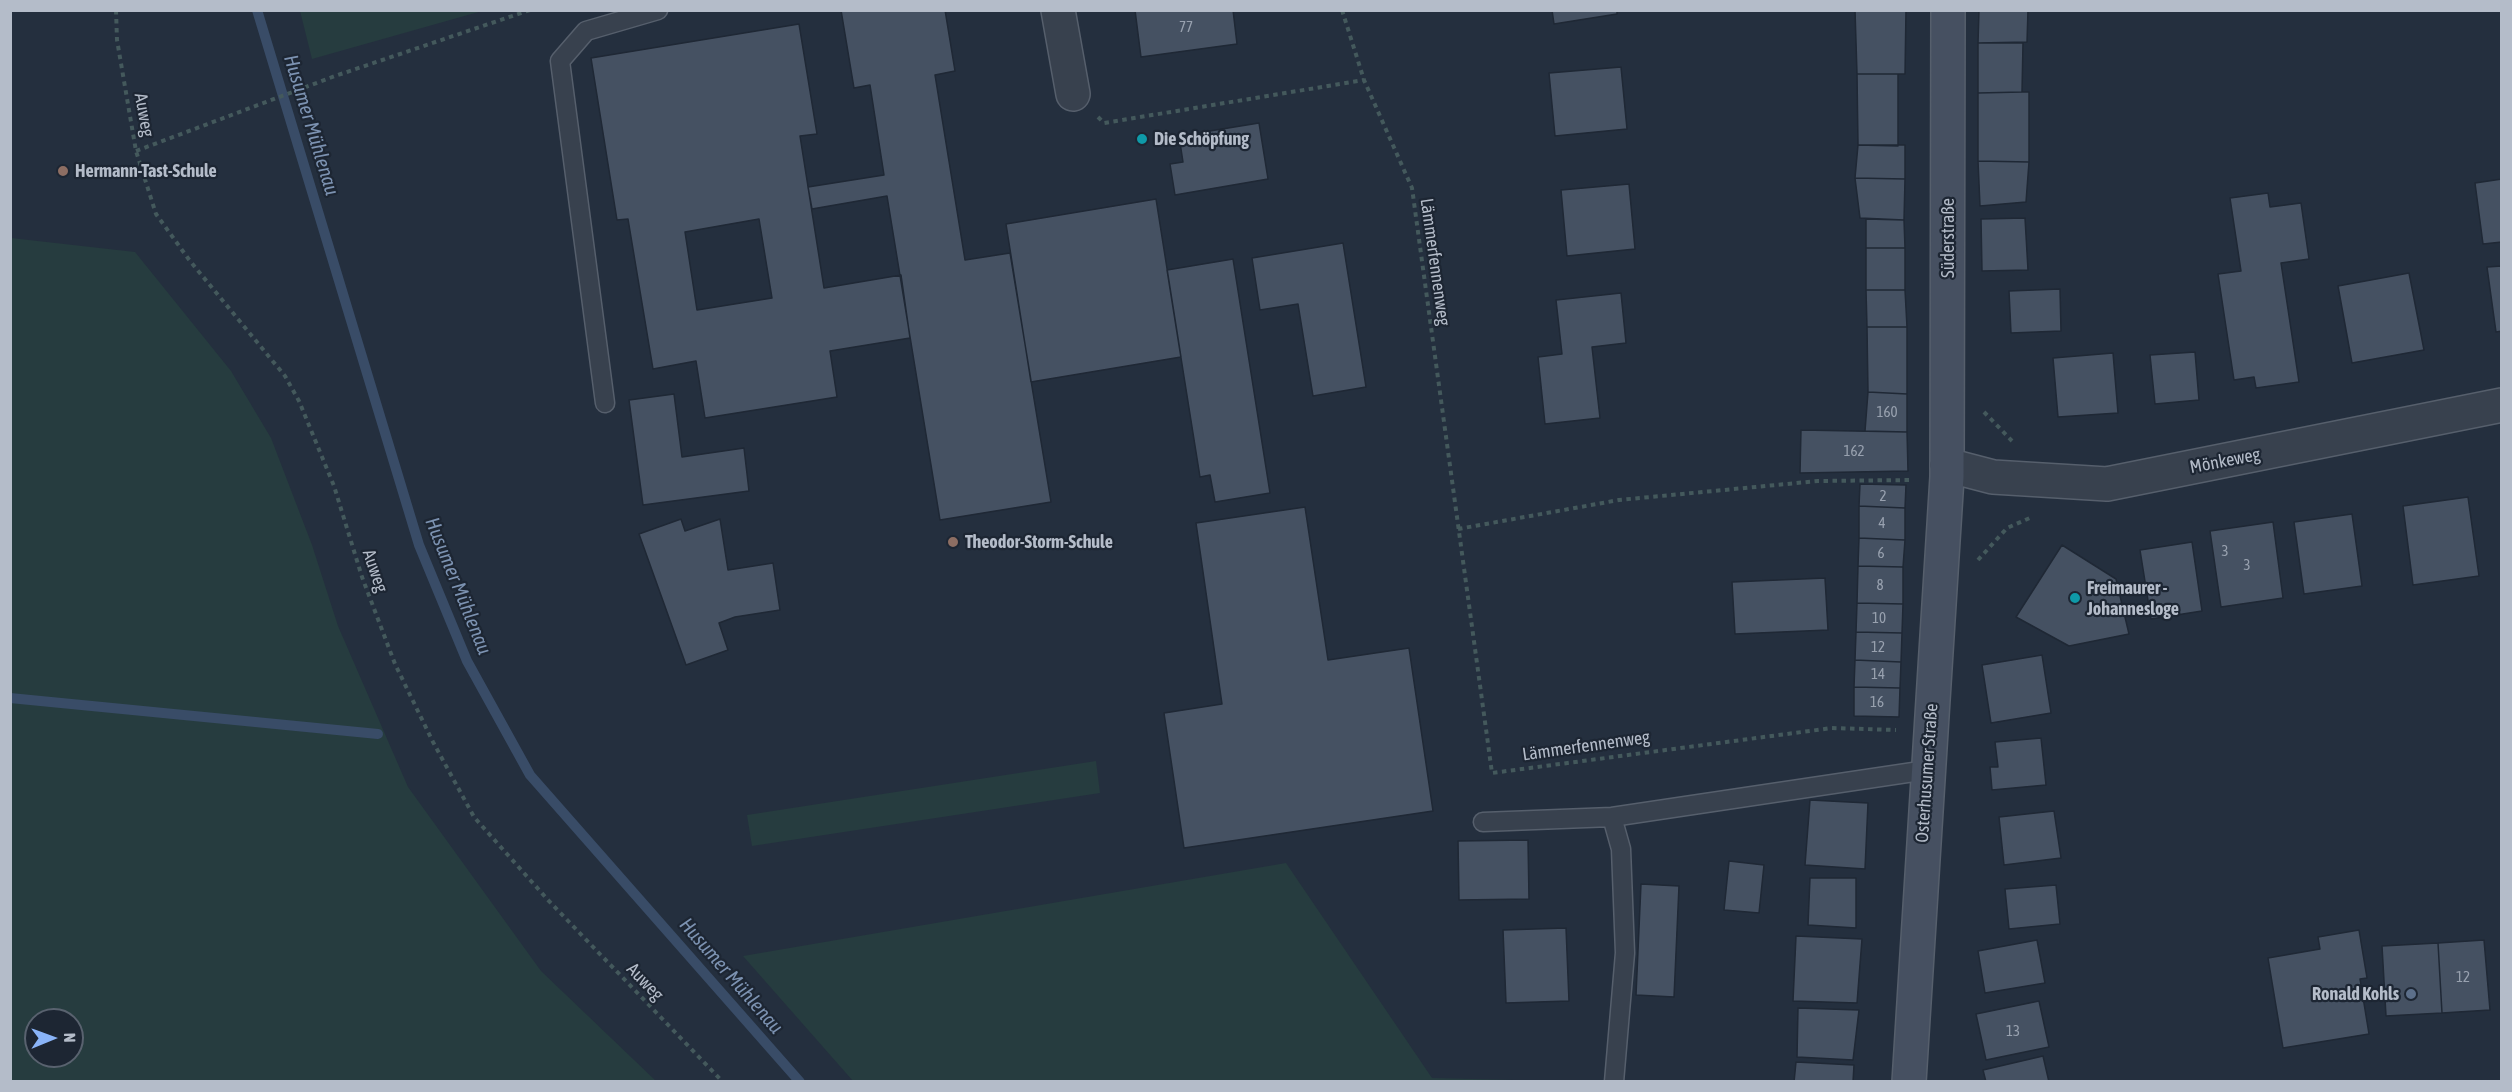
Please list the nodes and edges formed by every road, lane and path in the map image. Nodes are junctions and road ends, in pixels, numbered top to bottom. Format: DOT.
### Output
graph roads {
  1 [pos="116,10"];
  2 [pos="530,10"];
  3 [pos="658,10"];
  4 [pos="1058,10"];
  5 [pos="1342,10"];
  6 [pos="1948,10"];
  7 [pos="1364,80"];
  8 [pos="1073,94"];
  9 [pos="136,151"];
  10 [pos="1948,375"];
  11 [pos="605,403"];
  12 [pos="2502,405"];
  13 [pos="2021,445"];
  14 [pos="1947,471"];
  15 [pos="2037,515"];
  16 [pos="1458,529"];
  17 [pos="1977,561"];
  18 [pos="1929,732"];
  19 [pos="1927,770"];
  20 [pos="1612,817"];
  21 [pos="1483,822"];
  22 [pos="723,1082"];
  23 [pos="1614,1082"];
  24 [pos="1909,1082"];
  1 -- 9 [label="path, Auweg"];
  2 -- 9 [label="path"];
  3 -- 11 [label="lane"];
  4 -- 8 [label="street"];
  5 -- 7 [label="path, Lämmerfennenweg"];
  6 -- 10 [label="main road, Süderstraße"];
  7 -- 8 [label="path"];
  7 -- 16 [label="path, Lämmerfennenweg"];
  9 -- 22 [label="path, Auweg"];
  10 -- 13 [label="path"];
  10 -- 14 [label="main road, Süderstraße"];
  12 -- 14 [label="street, Mönkeweg"];
  14 -- 16 [label="path"];
  14 -- 18 [label="main road, Osterhusumer Straße"];
  15 -- 17 [label="path"];
  16 -- 18 [label="path, Lämmerfennenweg"];
  18 -- 19 [label="main road, Osterhusumer Straße"];
  19 -- 20 [label="lane"];
  19 -- 24 [label="main road, Osterhusumer Straße"];
  20 -- 21 [label="lane"];
  20 -- 23 [label="lane"];
}
